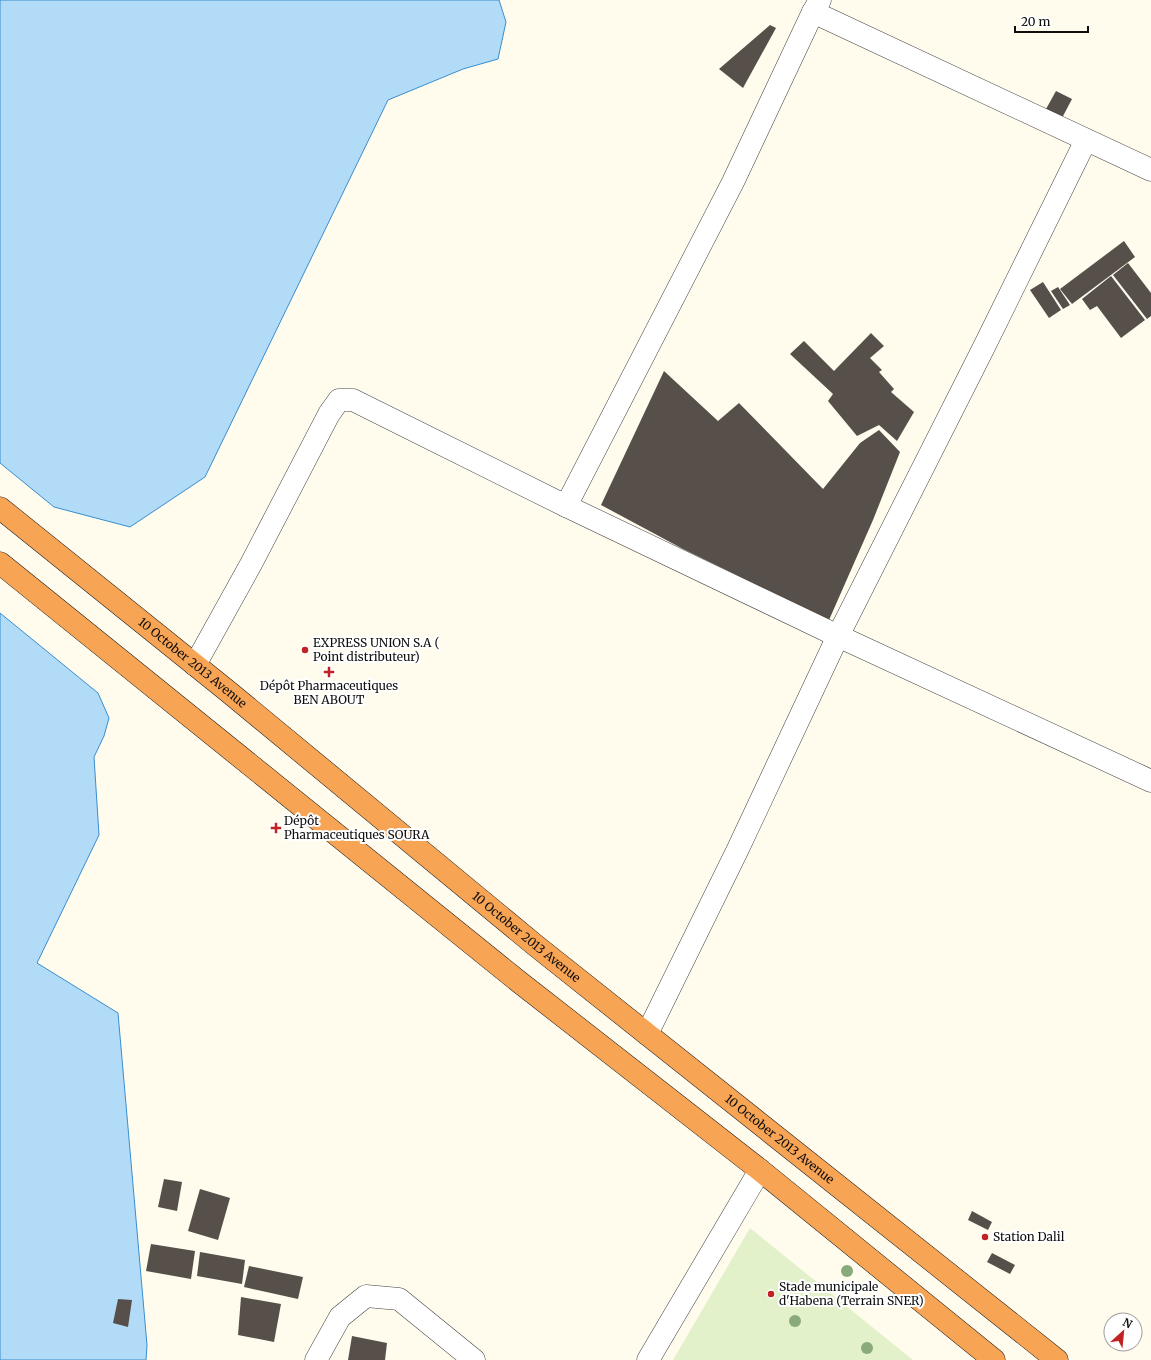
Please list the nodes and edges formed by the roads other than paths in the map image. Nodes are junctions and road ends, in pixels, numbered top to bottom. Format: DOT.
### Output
graph roads {
  1 [pos="816,6"];
  2 [pos="1086,140"];
  3 [pos="1151,170"];
  4 [pos="566,506"];
  5 [pos="0,508"];
  6 [pos="0,563"];
  7 [pos="838,636"];
  8 [pos="195,665"];
  9 [pos="1151,781"];
  10 [pos="647,1034"];
  11 [pos="760,1170"];
  12 [pos="316,1360"];
  13 [pos="474,1360"];
  14 [pos="648,1360"];
  15 [pos="994,1360"];
  16 [pos="1057,1360"];
  1 -- 2 [label="street"];
  1 -- 4 [label="street"];
  2 -- 3 [label="street"];
  2 -- 7 [label="street"];
  4 -- 7 [label="street"];
  4 -- 8 [label="street"];
  5 -- 8 [label="highway, 10 October 2013 Avenue"];
  6 -- 11 [label="highway"];
  7 -- 9 [label="street"];
  7 -- 10 [label="street"];
  8 -- 10 [label="highway, 10 October 2013 Avenue"];
  10 -- 16 [label="highway, 10 October 2013 Avenue"];
  11 -- 14 [label="street"];
  11 -- 15 [label="highway"];
  12 -- 13 [label="street"];
}
